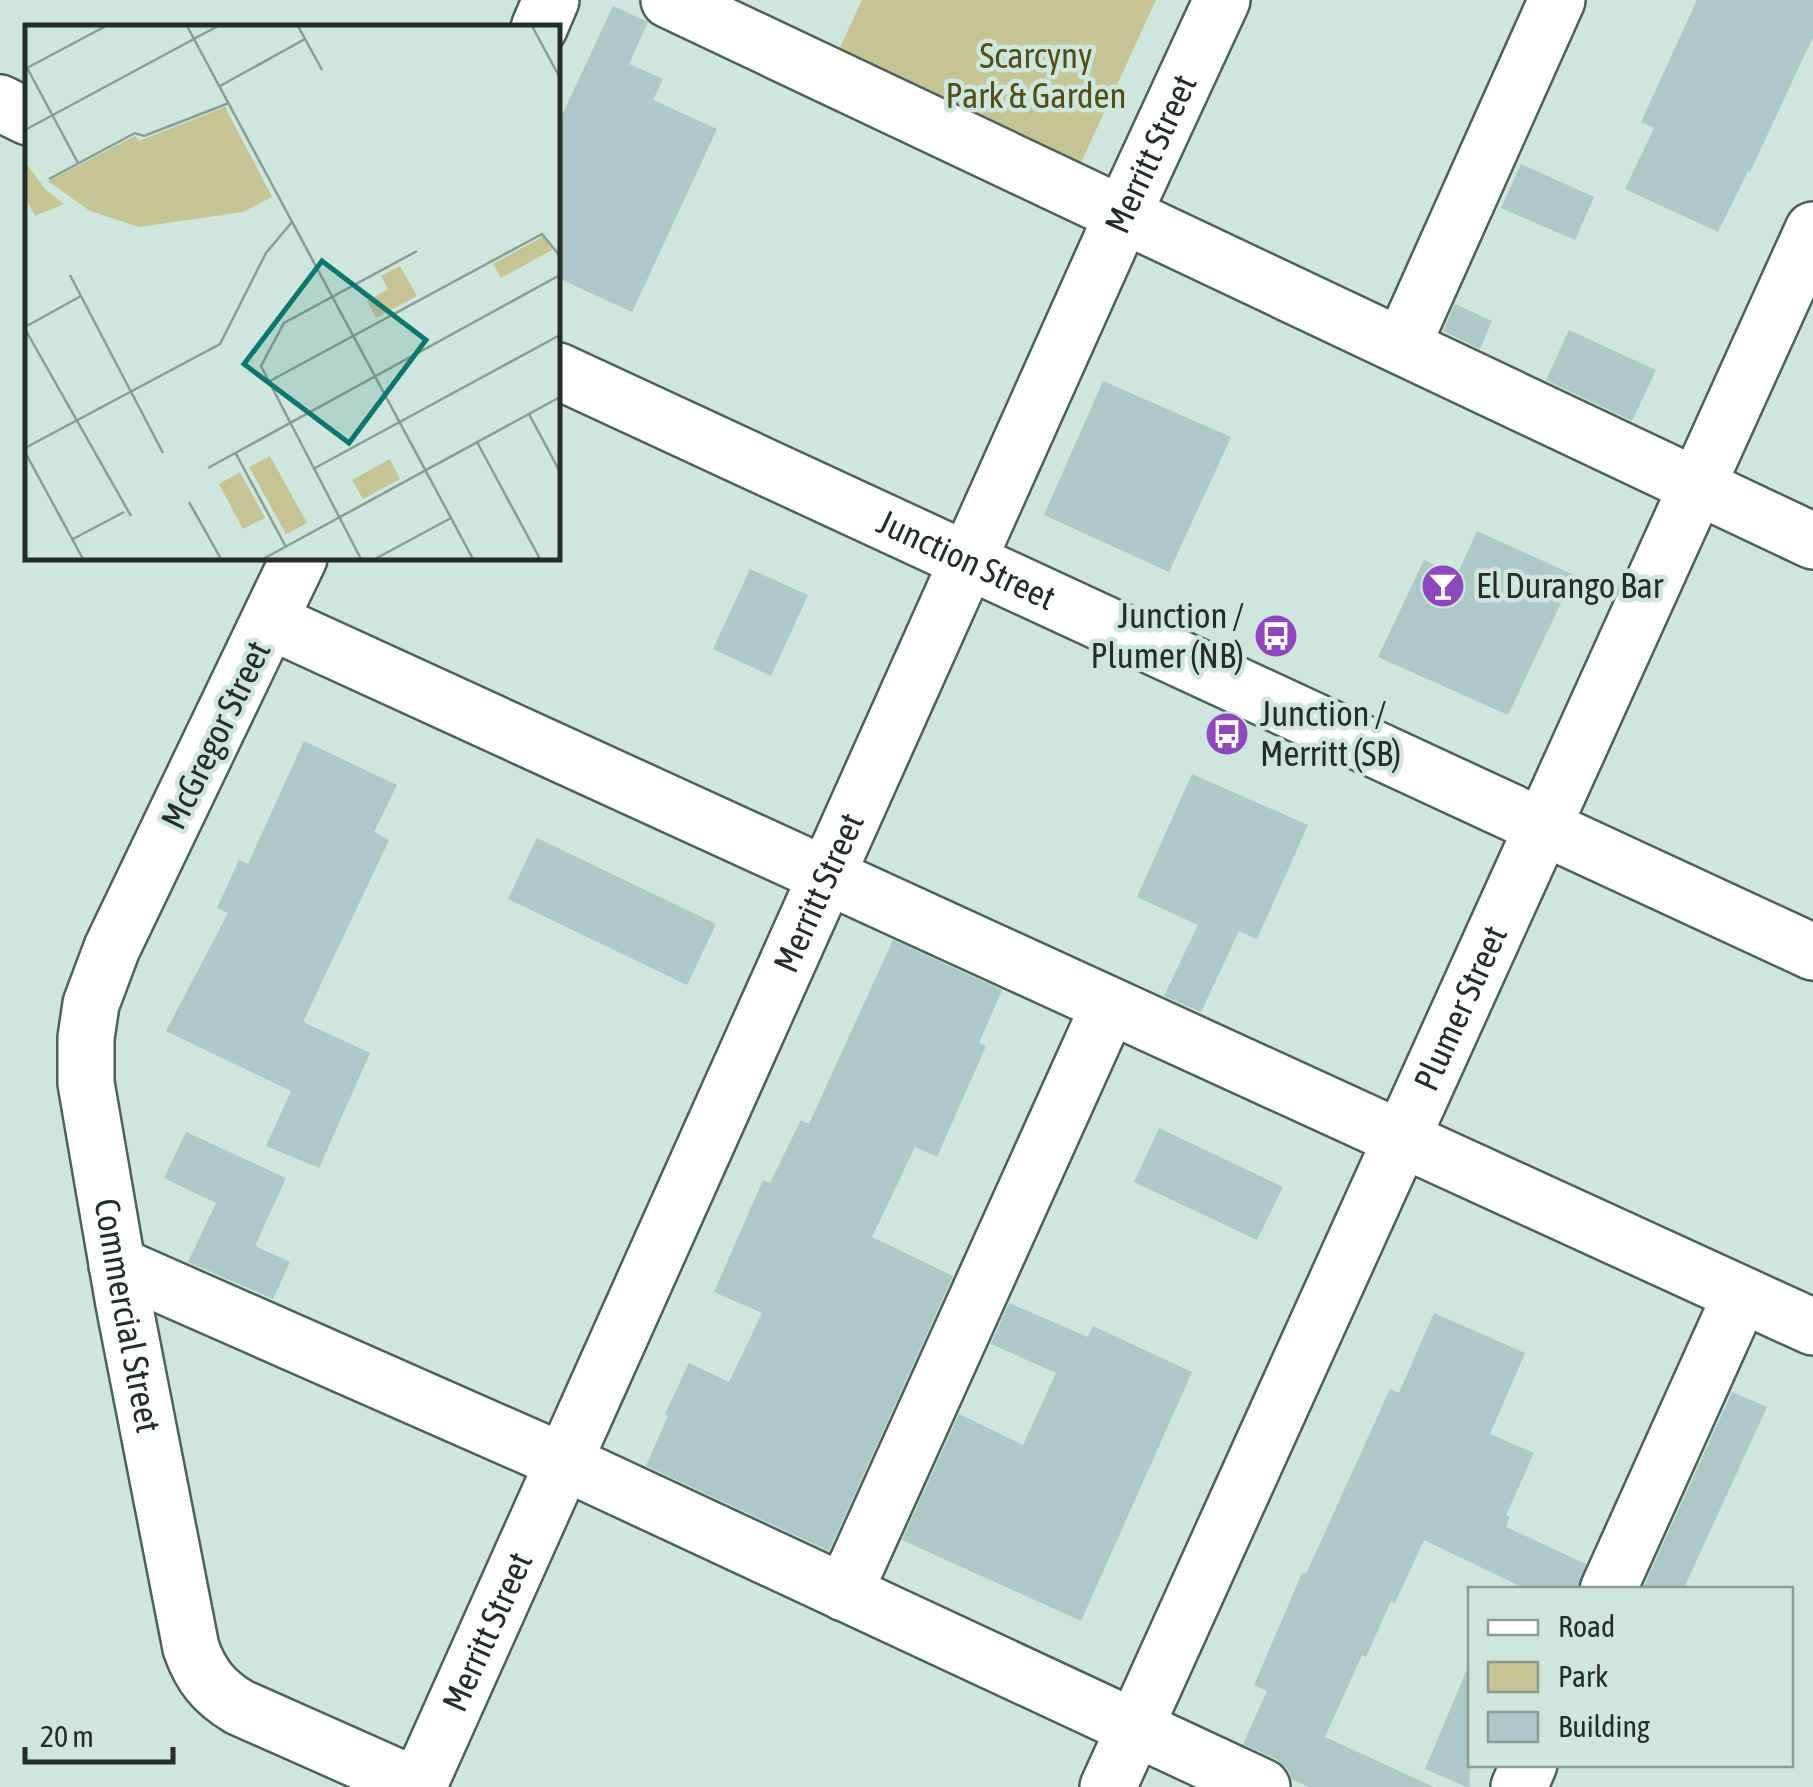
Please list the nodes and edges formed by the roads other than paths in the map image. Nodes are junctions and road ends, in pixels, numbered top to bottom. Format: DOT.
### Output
graph roads {
  1 [pos="551,0"];
  2 [pos="669,0"];
  3 [pos="1222,0"];
  4 [pos="1558,0"];
  5 [pos="540,25"];
  6 [pos="0,103"];
  7 [pos="25,116"];
  8 [pos="1124,212"];
  9 [pos="1813,230"];
  10 [pos="1402,346"];
  11 [pos="560,372"];
  12 [pos="1696,488"];
  13 [pos="1813,541"];
  14 [pos="298,560"];
  15 [pos="970,561"];
  16 [pos="270,621"];
  17 [pos="1543,827"];
  18 [pos="828,878"];
  19 [pos="130,911"];
  20 [pos="1813,952"];
  21 [pos="1110,1006"];
  22 [pos="1402,1139"];
  23 [pos="117,1266"];
  24 [pos="1741,1294"];
  25 [pos="1813,1328"];
  26 [pos="564,1462"];
  27 [pos="1609,1587"];
  28 [pos="844,1593"];
  29 [pos="1134,1729"];
  30 [pos="419,1787"];
  31 [pos="1108,1787"];
  32 [pos="1262,1787"];
  1 -- 5 [label="street"];
  2 -- 8 [label="street"];
  3 -- 8 [label="street, Merritt Street"];
  4 -- 10 [label="street"];
  6 -- 7 [label="street"];
  8 -- 10 [label="street"];
  8 -- 15 [label="street, Merritt Street"];
  9 -- 12 [label="street, Plumer Street"];
  10 -- 12 [label="street"];
  11 -- 15 [label="street, Junction Street"];
  12 -- 13 [label="street"];
  12 -- 17 [label="street, Plumer Street"];
  14 -- 16 [label="street, McGregor Street"];
  15 -- 17 [label="street, Junction Street"];
  15 -- 18 [label="street, Merritt Street"];
  16 -- 18 [label="street"];
  16 -- 19 [label="street, McGregor Street"];
  17 -- 20 [label="street, Junction Street"];
  17 -- 22 [label="street, Plumer Street"];
  18 -- 21 [label="street"];
  18 -- 26 [label="street, Merritt Street"];
  19 -- 23 [label="street, Commercial Street"];
  21 -- 22 [label="street"];
  21 -- 28 [label="street"];
  22 -- 24 [label="street"];
  22 -- 29 [label="street, Plumer Street"];
  23 -- 26 [label="street"];
  23 -- 30 [label="street, Commercial Street"];
  24 -- 25 [label="street"];
  24 -- 27 [label="street"];
  26 -- 28 [label="street"];
  26 -- 30 [label="street, Merritt Street"];
  28 -- 29 [label="street"];
  29 -- 31 [label="street, Plumer Street"];
  29 -- 32 [label="street"];
}
